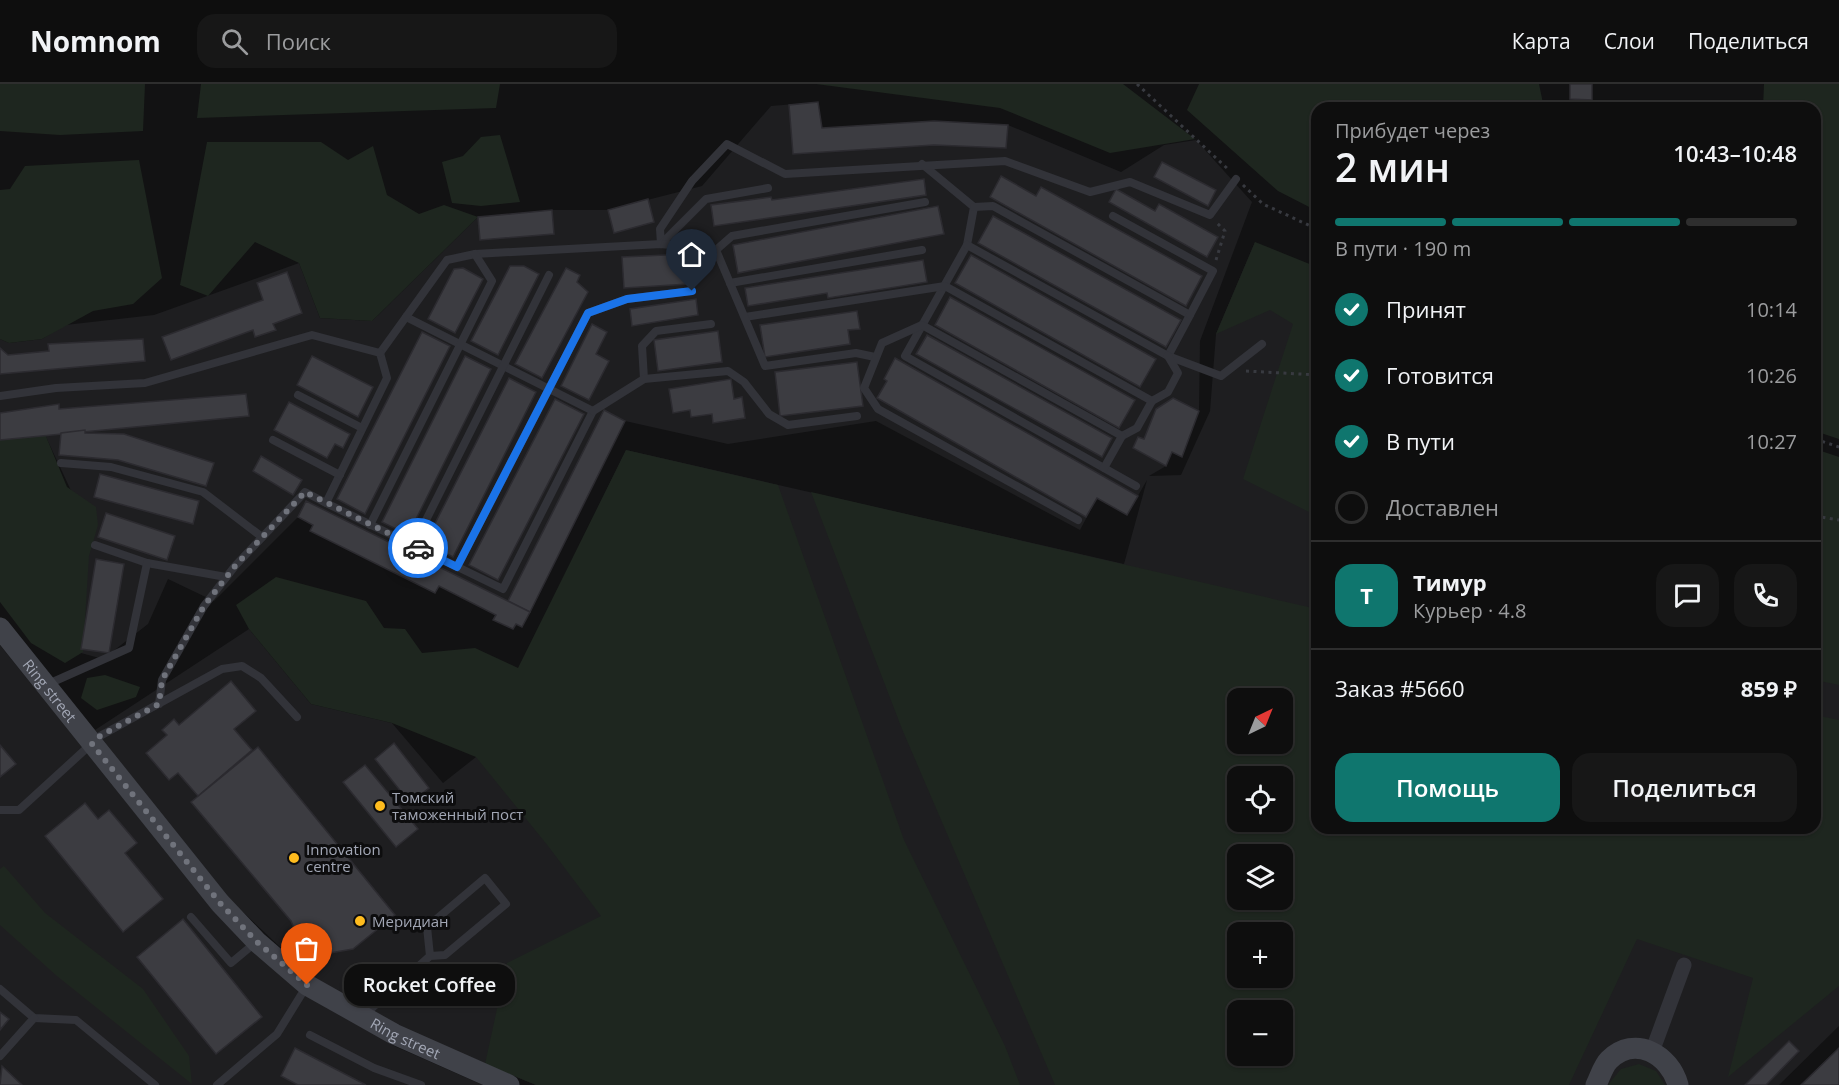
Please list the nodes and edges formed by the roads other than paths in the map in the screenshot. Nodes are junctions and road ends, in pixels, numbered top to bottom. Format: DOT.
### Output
graph roads {
  1 [pos="922,164"];
  2 [pos="1236,179"];
  3 [pos="768,188"];
  4 [pos="925,202"];
  5 [pos="974,207"];
  6 [pos="1113,216"];
  7 [pos="661,244"];
  8 [pos="967,245"];
  9 [pos="716,250"];
  10 [pos="922,250"];
  11 [pos="475,254"];
  12 [pos="549,275"];
  13 [pos="730,284"];
  14 [pos="945,286"];
  15 [pos="692,291"];
  16 [pos="1190,315"];
  17 [pos="406,317"];
  18 [pos="744,317"];
  19 [pos="711,324"];
  20 [pos="922,325"];
  21 [pos="459,344"];
  22 [pos="1262,344"];
  23 [pos="380,353"];
  24 [pos="1168,356"];
  25 [pos="875,357"];
  26 [pos="504,366"];
  27 [pos="644,379"];
  28 [pos="548,388"];
  29 [pos="298,395"];
  30 [pos="0,396"];
  31 [pos="1152,401"];
  32 [pos="593,411"];
  33 [pos="857,416"];
  34 [pos="363,428"];
  35 [pos="1122,436"];
  36 [pos="273,440"];
  37 [pos="61,464"];
  38 [pos="1104,468"];
  39 [pos="340,475"];
  40 [pos="1136,486"];
  41 [pos="326,503"];
  42 [pos="1078,520"];
  43 [pos="370,525"];
  44 [pos="262,537"];
  45 [pos="94,545"];
  46 [pos="413,546"];
  47 [pos="147,563"];
  48 [pos="457,567"];
  49 [pos="226,577"];
  50 [pos="2,635"];
  51 [pos="45,685"];
  52 [pos="159,704"];
  53 [pos="297,717"];
  54 [pos="92,744"];
  55 [pos="1,810"];
  56 [pos="192,917"];
  57 [pos="257,942"];
  58 [pos="430,956"];
  59 [pos="1684,965"];
  60 [pos="307,985"];
  61 [pos="0,989"];
  62 [pos="34,1018"];
  63 [pos="366,1019"];
  64 [pos="310,1035"];
  65 [pos="1652,1052"];
  66 [pos="0,1056"];
  67 [pos="479,1079"];
  68 [pos="155,1085"];
  69 [pos="217,1085"];
  70 [pos="421,1085"];
  71 [pos="509,1085"];
  72 [pos="1596,1085"];
  73 [pos="1678,1085"];
  1 -- 2 [label="lane"];
  1 -- 5 [label="lane"];
  1 -- 7 [label="lane"];
  3 -- 7 [label="lane"];
  4 -- 9 [label="lane"];
  5 -- 8 [label="lane"];
  5 -- 16 [label="lane"];
  6 -- 16 [label="lane"];
  7 -- 9 [label="lane"];
  7 -- 11 [label="lane"];
  8 -- 14 [label="lane"];
  8 -- 24 [label="lane"];
  9 -- 13 [label="lane"];
  10 -- 13 [label="lane"];
  11 -- 17 [label="lane"];
  11 -- 21 [label="lane"];
  12 -- 26 [label="lane"];
  13 -- 18 [label="lane"];
  14 -- 18 [label="lane"];
  14 -- 20 [label="lane"];
  14 -- 31 [label="lane"];
  15 -- 28 [label="lane"];
  16 -- 24 [label="lane"];
  17 -- 21 [label="lane"];
  17 -- 23 [label="lane"];
  18 -- 25 [label="lane"];
  19 -- 27 [label="lane"];
  20 -- 25 [label="lane"];
  20 -- 35 [label="lane"];
  20 -- 38 [label="lane"];
  21 -- 26 [label="lane"];
  21 -- 43 [label="lane"];
  22 -- 24 [label="lane"];
  23 -- 30 [label="lane"];
  23 -- 34 [label="lane"];
  24 -- 31 [label="lane"];
  25 -- 42 [label="lane"];
  26 -- 28 [label="lane"];
  26 -- 46 [label="lane"];
  27 -- 32 [label="lane"];
  27 -- 33 [label="lane"];
  28 -- 32 [label="lane"];
  28 -- 48 [label="lane"];
  29 -- 34 [label="lane"];
  31 -- 35 [label="lane"];
  32 -- 48 [label="lane"];
  34 -- 39 [label="lane"];
  35 -- 38 [label="lane"];
  36 -- 39 [label="lane"];
  37 -- 44 [label="lane"];
  38 -- 40 [label="lane"];
  39 -- 41 [label="lane"];
  41 -- 43 [label="lane"];
  41 -- 44 [label="lane"];
  43 -- 46 [label="lane"];
  44 -- 49 [label="lane"];
  45 -- 47 [label="lane"];
  46 -- 48 [label="lane"];
  47 -- 49 [label="lane"];
  47 -- 51 [label="lane"];
  49 -- 52 [label="lane"];
  50 -- 51 [label="street, Ring street"];
  51 -- 54 [label="street, Ring street"];
  52 -- 53 [label="lane"];
  52 -- 54 [label="lane"];
  54 -- 55 [label="lane"];
  54 -- 57 [label="street, Ring street"];
  56 -- 57 [label="lane"];
  57 -- 60 [label="street, Ring street"];
  58 -- 58 [label="lane"];
  58 -- 63 [label="lane"];
  59 -- 65 [label="street"];
  60 -- 63 [label="street, Ring street"];
  60 -- 69 [label="lane"];
  61 -- 62 [label="lane"];
  62 -- 66 [label="lane"];
  62 -- 68 [label="lane"];
  63 -- 67 [label="street, Ring street"];
  64 -- 70 [label="lane"];
  65 -- 72 [label="street"];
  65 -- 73 [label="street"];
  67 -- 71 [label="street, Ring street"];
}
